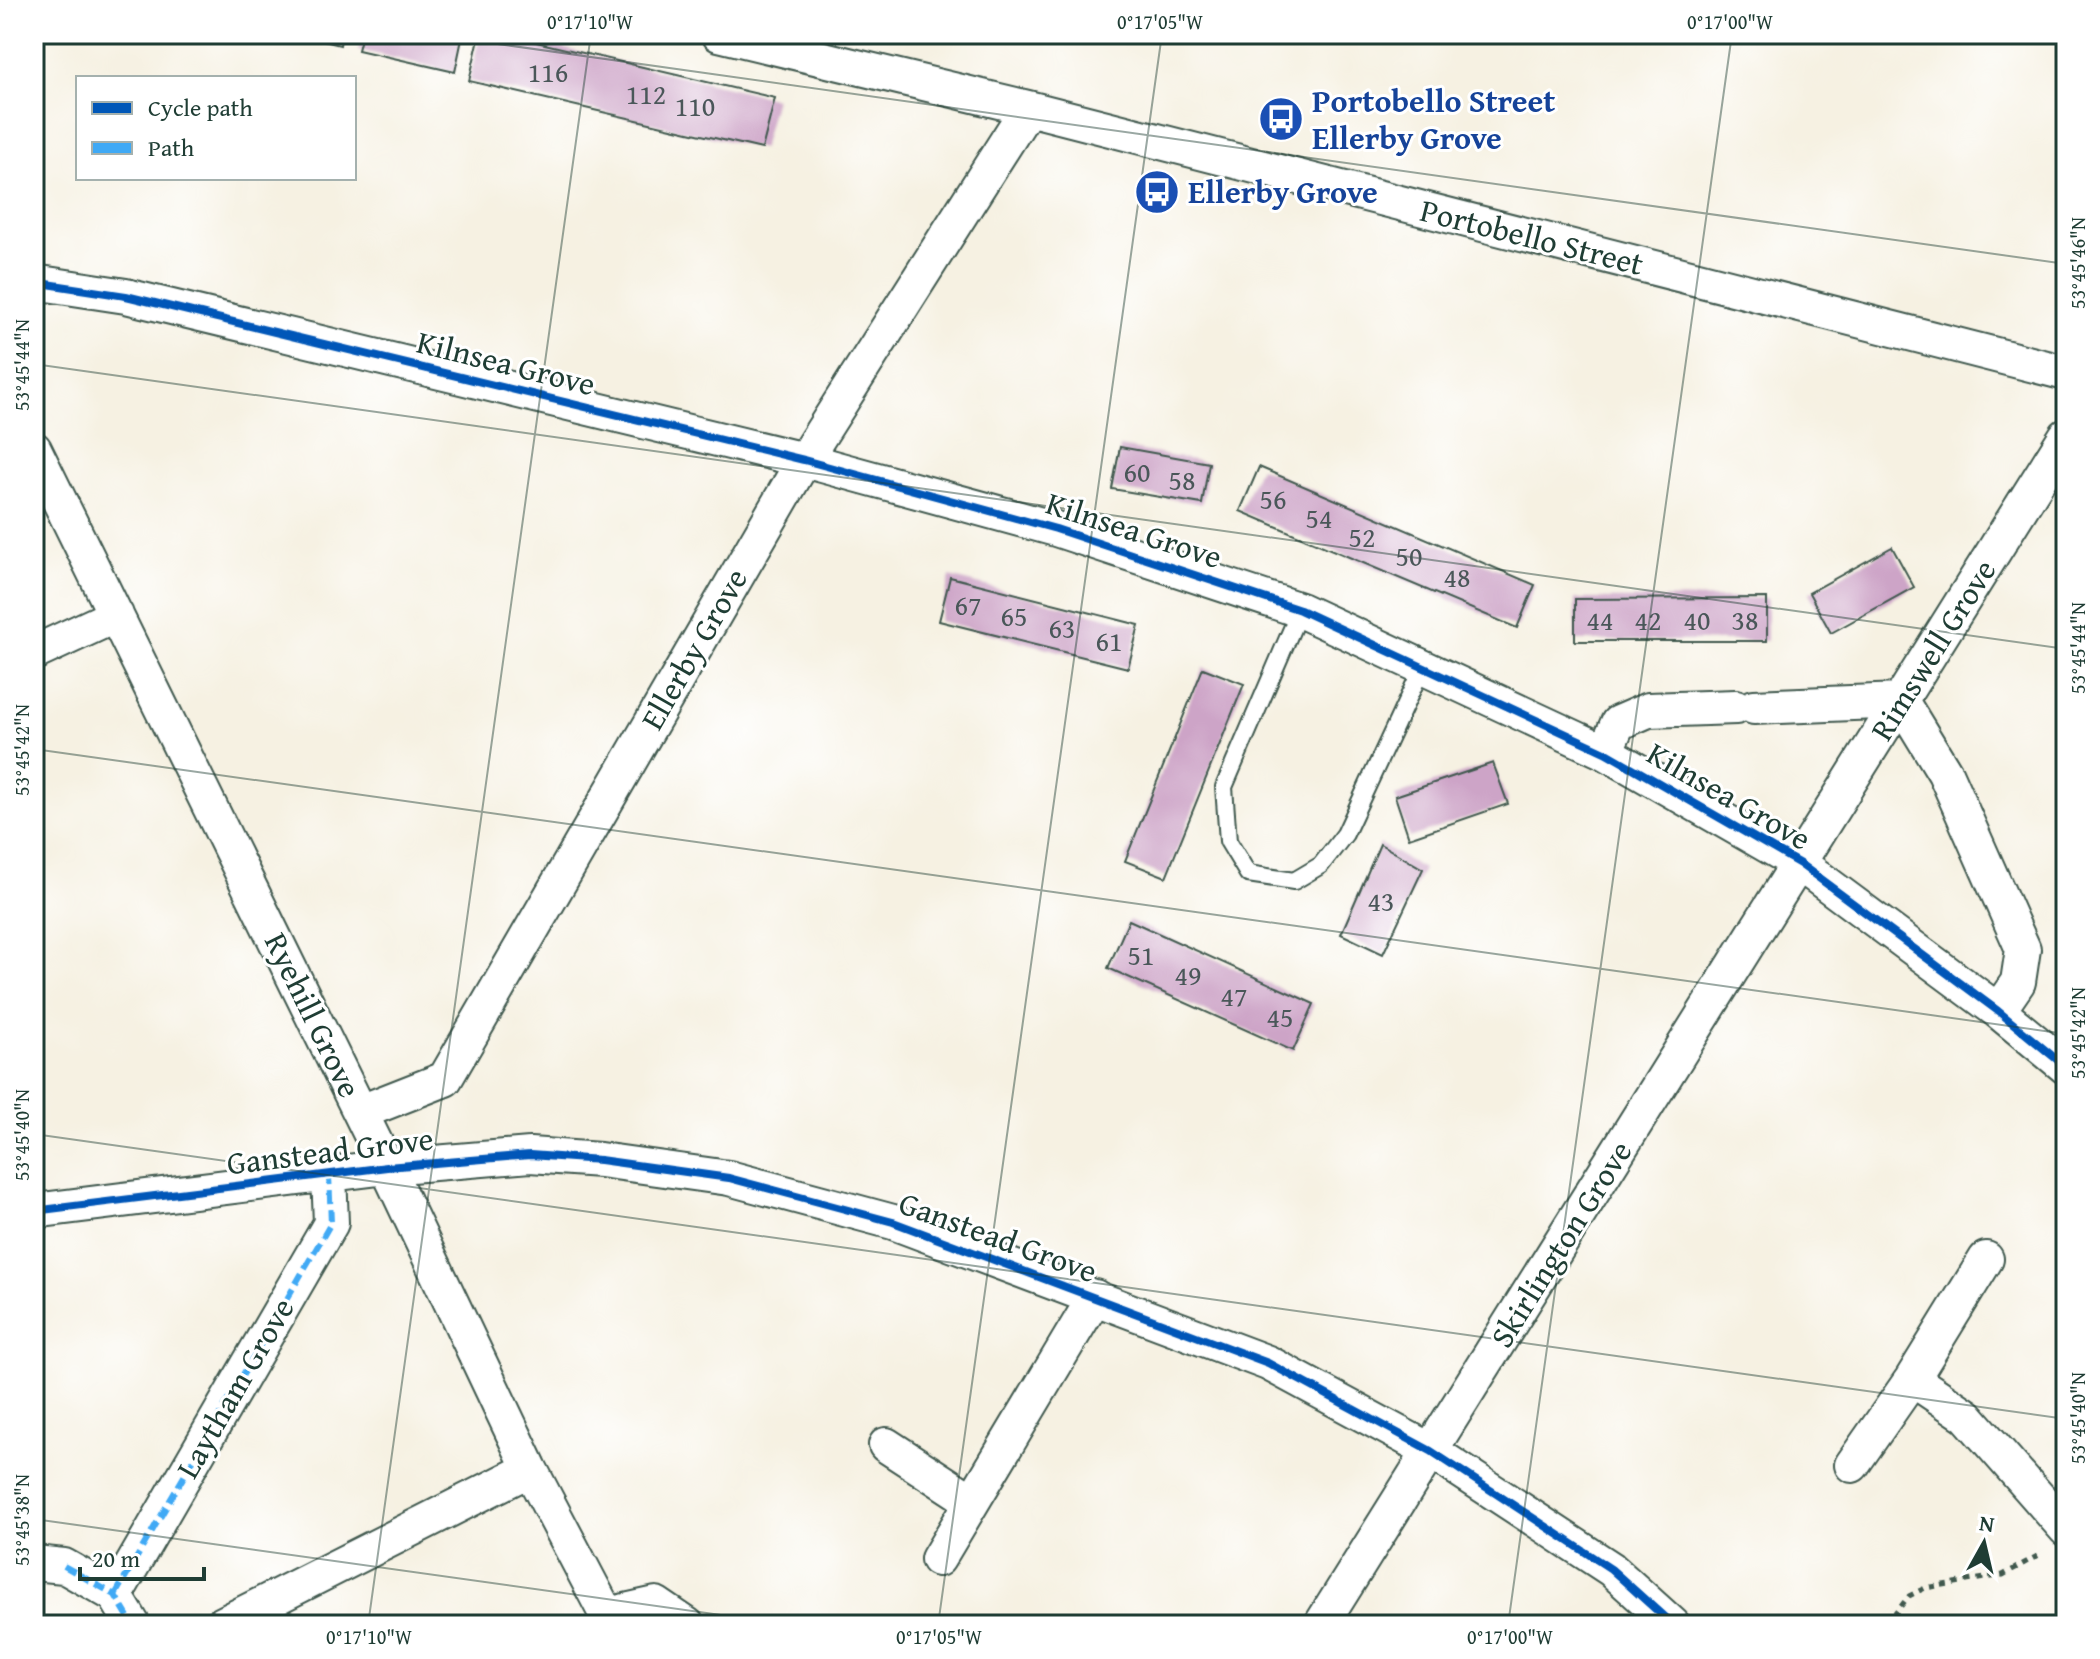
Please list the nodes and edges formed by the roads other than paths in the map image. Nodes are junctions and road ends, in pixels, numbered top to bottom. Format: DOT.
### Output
graph roads {
  1 [pos="719,34"];
  2 [pos="1028,108"];
  3 [pos="34,282"];
  4 [pos="2066,373"];
  5 [pos="2066,436"];
  6 [pos="34,449"];
  7 [pos="804,460"];
  8 [pos="1300,610"];
  9 [pos="116,615"];
  10 [pos="34,653"];
  11 [pos="1423,666"];
  12 [pos="1901,701"];
  13 [pos="1605,752"];
  14 [pos="1800,864"];
  15 [pos="1998,1011"];
  16 [pos="2066,1067"];
  17 [pos="361,1112"];
  18 [pos="387,1167"];
  19 [pos="329,1174"];
  20 [pos="34,1211"];
  21 [pos="1986,1259"];
  22 [pos="1095,1297"];
  23 [pos="1912,1379"];
  24 [pos="886,1445"];
  25 [pos="1431,1451"];
  26 [pos="1852,1465"];
  27 [pos="530,1469"];
  28 [pos="972,1501"];
  29 [pos="2065,1529"];
  30 [pos="938,1559"];
  31 [pos="49,1564"];
  32 [pos="115,1595"];
  33 [pos="610,1620"];
  34 [pos="133,1625"];
  35 [pos="221,1625"];
  36 [pos="687,1625"];
  37 [pos="1321,1625"];
  38 [pos="1673,1625"];
  1 -- 2 [label="street, Portobello Street"];
  2 -- 4 [label="street, Portobello Street"];
  2 -- 7 [label="street, Ellerby Grove"];
  3 -- 7 [label="street, Kilnsea Grove"];
  5 -- 12 [label="street, Rimswell Grove"];
  6 -- 9 [label="street, Ryehill Grove"];
  7 -- 8 [label="street, Kilnsea Grove"];
  7 -- 17 [label="street, Ellerby Grove"];
  8 -- 11 [label="street, Kilnsea Grove"];
  8 -- 11 [label="lane"];
  9 -- 10 [label="street"];
  9 -- 17 [label="street, Ryehill Grove"];
  11 -- 13 [label="street, Kilnsea Grove"];
  12 -- 13 [label="street, Kilnsea Grove"];
  12 -- 14 [label="street, Rimswell Grove"];
  12 -- 15 [label="street"];
  13 -- 14 [label="street, Kilnsea Grove"];
  14 -- 15 [label="street, Kilnsea Grove"];
  14 -- 25 [label="street, Skirlington Grove"];
  15 -- 16 [label="street, Kilnsea Grove"];
  17 -- 18 [label="street, Ryehill Grove"];
  18 -- 19 [label="street, Ganstead Grove"];
  18 -- 22 [label="street, Ganstead Grove"];
  18 -- 27 [label="street, Ryehill Grove"];
  19 -- 20 [label="street, Ganstead Grove"];
  19 -- 32 [label="street, Laytham Grove"];
  21 -- 23 [label="street"];
  22 -- 25 [label="street, Ganstead Grove"];
  22 -- 28 [label="street"];
  23 -- 26 [label="street"];
  23 -- 29 [label="street"];
  24 -- 28 [label="street"];
  25 -- 37 [label="street, Skirlington Grove"];
  25 -- 38 [label="street, Ganstead Grove"];
  27 -- 33 [label="street, Ryehill Grove"];
  27 -- 35 [label="street"];
  28 -- 30 [label="street"];
  31 -- 32 [label="street"];
  32 -- 34 [label="street"];
  33 -- 36 [label="street"];
}
